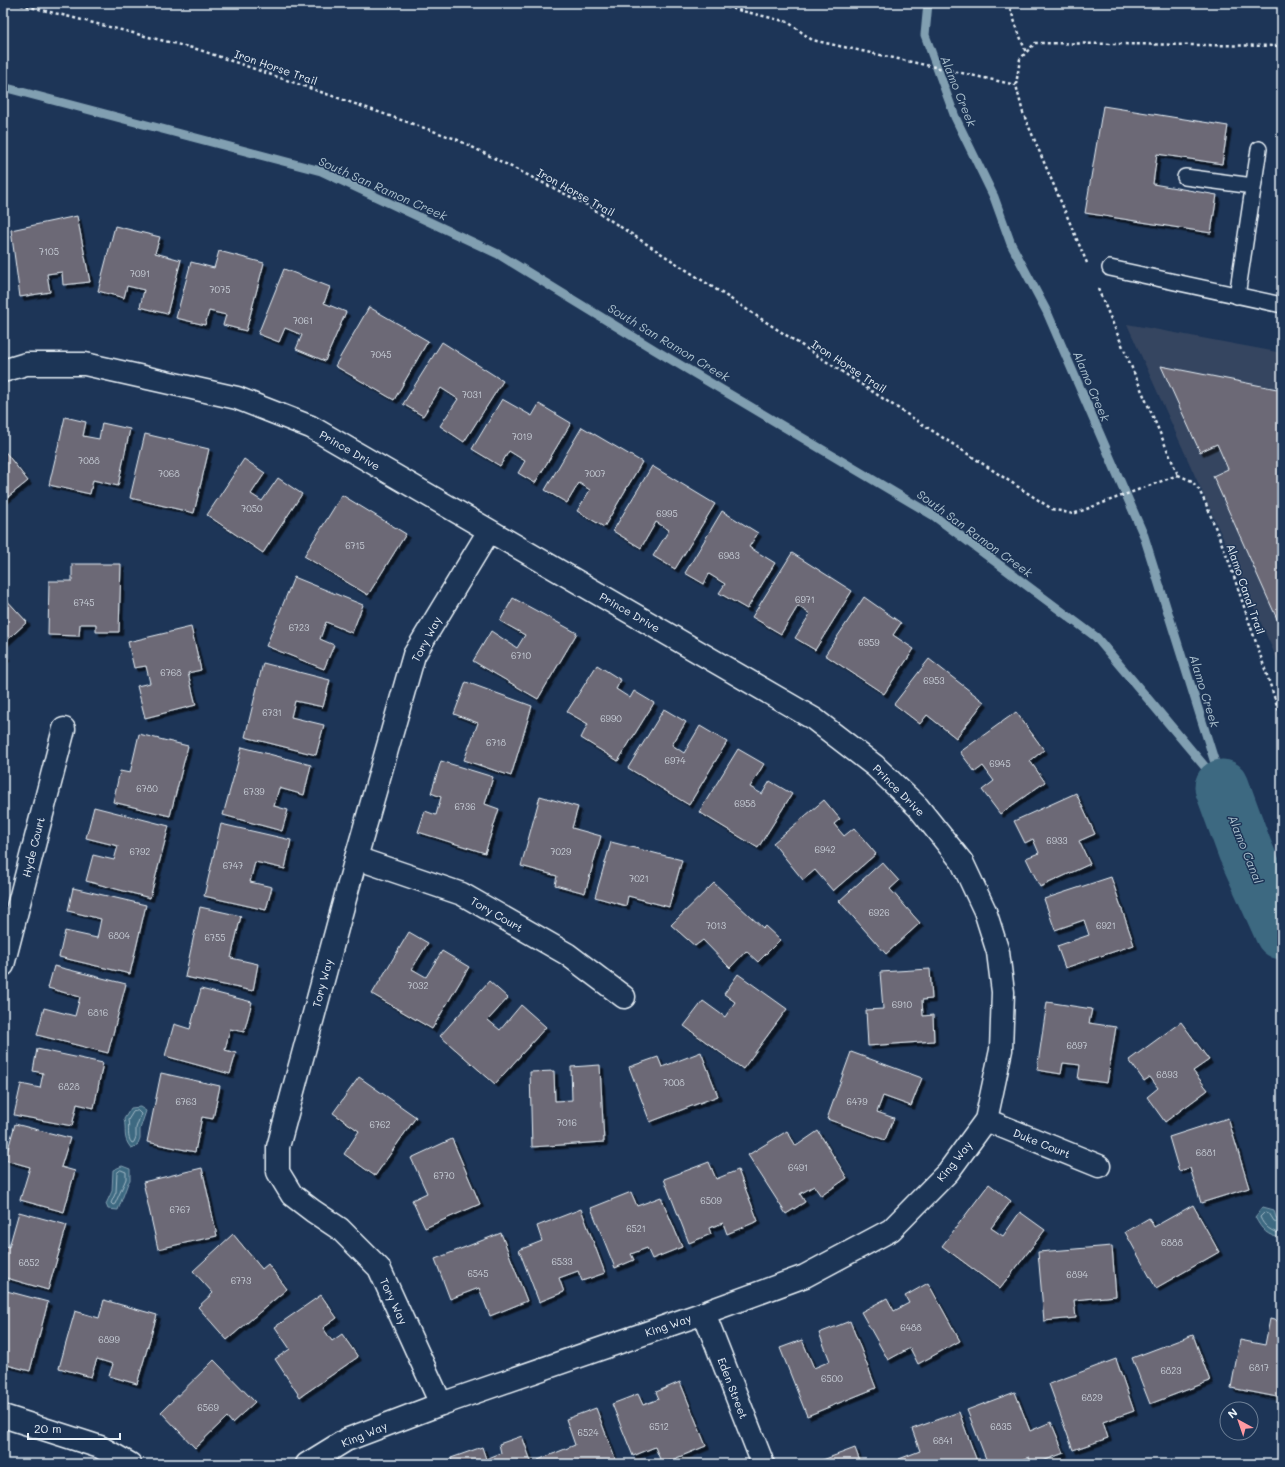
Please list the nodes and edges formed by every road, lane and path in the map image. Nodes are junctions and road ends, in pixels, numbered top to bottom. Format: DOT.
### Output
graph roads {
  1 [pos="15,3"];
  2 [pos="709,3"];
  3 [pos="1008,3"];
  4 [pos="1282,46"];
  5 [pos="1026,53"];
  6 [pos="1258,149"];
  7 [pos="1185,177"];
  8 [pos="1253,186"];
  9 [pos="1110,268"];
  10 [pos="1237,296"];
  11 [pos="1282,305"];
  12 [pos="3,371"];
  13 [pos="1169,478"];
  14 [pos="489,531"];
  15 [pos="1282,720"];
  16 [pos="64,729"];
  17 [pos="356,858"];
  18 [pos="3,965"];
  19 [pos="624,997"];
  20 [pos="986,1120"];
  21 [pos="1098,1166"];
  22 [pos="704,1313"];
  23 [pos="441,1404"];
  24 [pos="3,1416"];
  25 [pos="130,1464"];
  26 [pos="307,1464"];
  27 [pos="762,1464"];
  1 -- 13 [label="path, Iron Horse Trail"];
  2 -- 5 [label="path"];
  3 -- 5 [label="path"];
  4 -- 5 [label="path"];
  6 -- 8 [label="lane"];
  7 -- 8 [label="lane"];
  8 -- 10 [label="lane"];
  9 -- 10 [label="lane"];
  10 -- 11 [label="lane"];
  12 -- 14 [label="street, Prince Drive"];
  13 -- 15 [label="path, Alamo Canal Trail"];
  14 -- 17 [label="street, Tory Way"];
  14 -- 20 [label="street, Prince Drive"];
  16 -- 18 [label="street, Hyde Court"];
  17 -- 19 [label="street, Tory Court"];
  17 -- 23 [label="street, Tory Way"];
  20 -- 21 [label="street, Duke Court"];
  20 -- 22 [label="street, King Way"];
  22 -- 23 [label="street, King Way"];
  22 -- 27 [label="street, Eden Street"];
  23 -- 26 [label="street, King Way"];
  24 -- 25 [label="street"];
}
